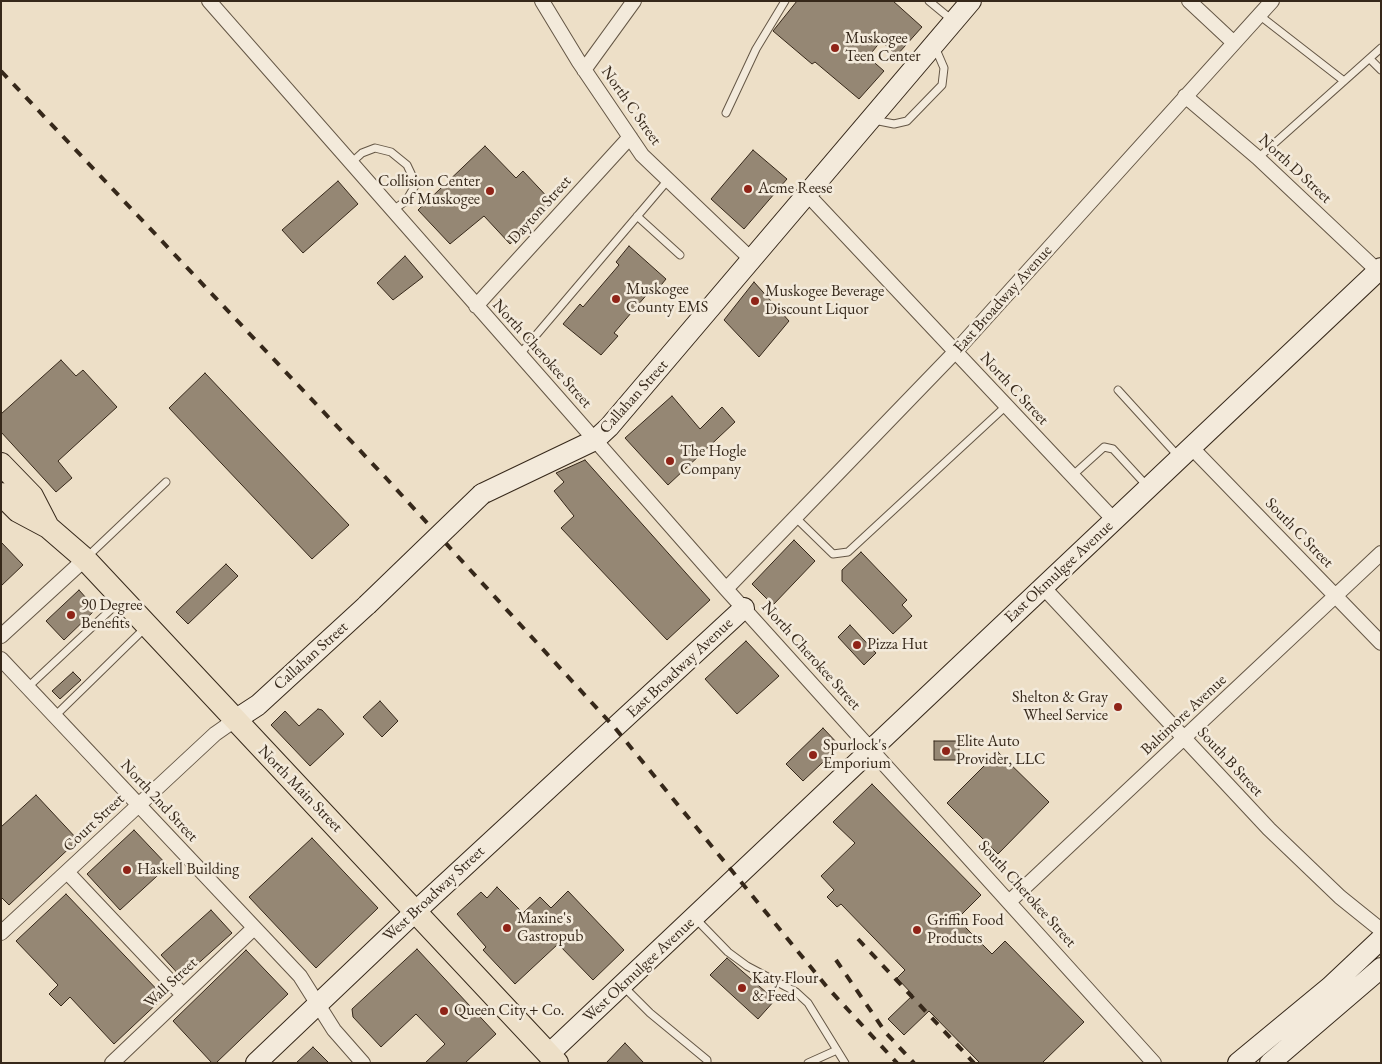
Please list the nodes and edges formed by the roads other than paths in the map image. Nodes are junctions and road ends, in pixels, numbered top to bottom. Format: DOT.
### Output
graph roads {
  1 [pos="209,1"];
  2 [pos="542,1"];
  3 [pos="634,1"];
  4 [pos="785,1"];
  5 [pos="929,1"];
  6 [pos="971,1"];
  7 [pos="1189,1"];
  8 [pos="1272,1"];
  9 [pos="1259,15"];
  10 [pos="954,22"];
  11 [pos="1234,43"];
  12 [pos="934,45"];
  13 [pos="1381,48"];
  14 [pos="1370,59"];
  15 [pos="584,70"];
  16 [pos="1381,70"];
  17 [pos="1344,81"];
  18 [pos="1185,96"];
  19 [pos="726,113"];
  20 [pos="871,119"];
  21 [pos="630,137"];
  22 [pos="1258,158"];
  23 [pos="351,163"];
  24 [pos="668,180"];
  25 [pos="807,194"];
  26 [pos="393,210"];
  27 [pos="637,216"];
  28 [pos="680,255"];
  29 [pos="752,260"];
  30 [pos="1380,271"];
  31 [pos="476,306"];
  32 [pos="956,352"];
  33 [pos="520,354"];
  34 [pos="1118,390"];
  35 [pos="1006,406"];
  36 [pos="595,440"];
  37 [pos="1186,454"];
  38 [pos="1,464"];
  39 [pos="1072,476"];
  40 [pos="166,482"];
  41 [pos="1149,488"];
  42 [pos="1,494"];
  43 [pos="796,518"];
  44 [pos="1114,520"];
  45 [pos="48,527"];
  46 [pos="1381,553"];
  47 [pos="84,559"];
  48 [pos="1044,587"];
  49 [pos="726,589"];
  50 [pos="1335,595"];
  51 [pos="123,599"];
  52 [pos="744,608"];
  53 [pos="148,626"];
  54 [pos="1,636"];
  55 [pos="1381,643"];
  56 [pos="1,659"];
  57 [pos="28,687"];
  58 [pos="55,716"];
  59 [pos="235,720"];
  60 [pos="615,728"];
  61 [pos="1184,739"];
  62 [pos="872,750"];
  63 [pos="139,805"];
  64 [pos="67,872"];
  65 [pos="738,877"];
  66 [pos="1010,901"];
  67 [pos="416,911"];
  68 [pos="694,918"];
  69 [pos="254,928"];
  70 [pos="1381,930"];
  71 [pos="1,933"];
  72 [pos="1381,939"];
  73 [pos="1381,968"];
  74 [pos="622,985"];
  75 [pos="183,995"];
  76 [pos="317,1004"];
  77 [pos="837,1050"];
  78 [pos="549,1060"];
  79 [pos="112,1063"];
  80 [pos="256,1063"];
  81 [pos="363,1063"];
  82 [pos="707,1063"];
  83 [pos="808,1063"];
  84 [pos="845,1063"];
  85 [pos="1154,1063"];
  86 [pos="1238,1063"];
  87 [pos="1270,1063"];
  1 -- 23 [label="street, North Cherokee Street"];
  2 -- 15 [label="street, North C Street"];
  3 -- 15 [label="street"];
  4 -- 19 [label="lane"];
  5 -- 10 [label="lane"];
  6 -- 10 [label="street, Callahan Street"];
  7 -- 11 [label="street"];
  8 -- 9 [label="street, East Broadway Avenue"];
  9 -- 11 [label="street, East Broadway Avenue"];
  9 -- 17 [label="lane"];
  10 -- 12 [label="street, Callahan Street"];
  11 -- 18 [label="street, East Broadway Avenue"];
  12 -- 20 [label="street, Callahan Street"];
  12 -- 20 [label="lane"];
  13 -- 14 [label="lane"];
  14 -- 16 [label="lane"];
  14 -- 17 [label="lane"];
  15 -- 21 [label="street, North C Street"];
  17 -- 22 [label="lane"];
  18 -- 22 [label="street, North D Street"];
  18 -- 32 [label="street, East Broadway Avenue"];
  20 -- 25 [label="street, Callahan Street"];
  21 -- 24 [label="street, North C Street"];
  21 -- 31 [label="street, Dayton Street"];
  22 -- 30 [label="street, North D Street"];
  23 -- 26 [label="street, North Cherokee Street"];
  23 -- 26 [label="lane"];
  24 -- 27 [label="lane"];
  24 -- 29 [label="street, North C Street"];
  25 -- 29 [label="street, Callahan Street"];
  25 -- 32 [label="street, North C Street"];
  26 -- 31 [label="street, North Cherokee Street"];
  27 -- 28 [label="lane"];
  27 -- 33 [label="lane"];
  29 -- 36 [label="street, Callahan Street"];
  30 -- 37 [label="street, East Okmulgee Avenue"];
  31 -- 33 [label="street, North Cherokee Street"];
  32 -- 35 [label="street, North C Street"];
  32 -- 43 [label="street, East Broadway Avenue"];
  33 -- 36 [label="street, North Cherokee Street"];
  34 -- 37 [label="lane"];
  35 -- 39 [label="street, North C Street"];
  35 -- 43 [label="lane"];
  36 -- 49 [label="street, North Cherokee Street"];
  36 -- 59 [label="street, Callahan Street, bridge"];
  37 -- 41 [label="street, East Okmulgee Avenue"];
  37 -- 50 [label="street, South C Street"];
  38 -- 45 [label="main road, North Main Street"];
  39 -- 41 [label="lane"];
  39 -- 44 [label="street, North C Street"];
  40 -- 47 [label="lane"];
  41 -- 44 [label="street, East Okmulgee Avenue"];
  42 -- 45 [label="main road, North Main Street"];
  43 -- 49 [label="street, East Broadway Avenue"];
  44 -- 48 [label="street, East Okmulgee Avenue"];
  45 -- 47 [label="main road, North Main Street"];
  46 -- 50 [label="street, Baltimore Avenue"];
  47 -- 51 [label="main road, North Main Street"];
  47 -- 54 [label="street"];
  48 -- 61 [label="street, South B Street"];
  48 -- 62 [label="street, East Okmulgee Avenue"];
  49 -- 52 [label="street, North Cherokee Street"];
  50 -- 55 [label="street, South C Street"];
  50 -- 61 [label="street, Baltimore Avenue"];
  51 -- 53 [label="main road, North Main Street"];
  51 -- 57 [label="lane"];
  52 -- 60 [label="street, East Broadway Avenue"];
  52 -- 62 [label="street, North Cherokee Street"];
  53 -- 58 [label="lane"];
  53 -- 59 [label="main road, North Main Street"];
  56 -- 57 [label="street, North 2nd Street"];
  57 -- 58 [label="street, North 2nd Street"];
  58 -- 63 [label="street, North 2nd Street"];
  59 -- 63 [label="street, Court Street"];
  59 -- 67 [label="main road, North Main Street"];
  60 -- 67 [label="street, West Broadway Street"];
  61 -- 66 [label="street, Baltimore Avenue"];
  61 -- 70 [label="street, South B Street"];
  62 -- 65 [label="street, East Okmulgee Avenue"];
  62 -- 66 [label="street, South Cherokee Street"];
  63 -- 64 [label="street, Court Street"];
  63 -- 69 [label="street, North 2nd Street"];
  64 -- 71 [label="street, Court Street"];
  64 -- 75 [label="street"];
  65 -- 68 [label="street, West Okmulgee Avenue"];
  66 -- 85 [label="street, South Cherokee Street"];
  67 -- 76 [label="street, West Broadway Street"];
  67 -- 78 [label="main road, North Main Street"];
  68 -- 74 [label="street, West Okmulgee Avenue"];
  68 -- 77 [label="lane"];
  69 -- 75 [label="street, Wall Street"];
  69 -- 76 [label="street, North 2nd Street"];
  72 -- 86 [label="street"];
  73 -- 87 [label="street"];
  74 -- 78 [label="street, West Okmulgee Avenue"];
  74 -- 82 [label="lane"];
  75 -- 79 [label="street, Wall Street"];
  76 -- 80 [label="street, West Broadway Street"];
  76 -- 81 [label="street, North 2nd Street"];
  77 -- 83 [label="lane"];
  77 -- 84 [label="lane"];
}
